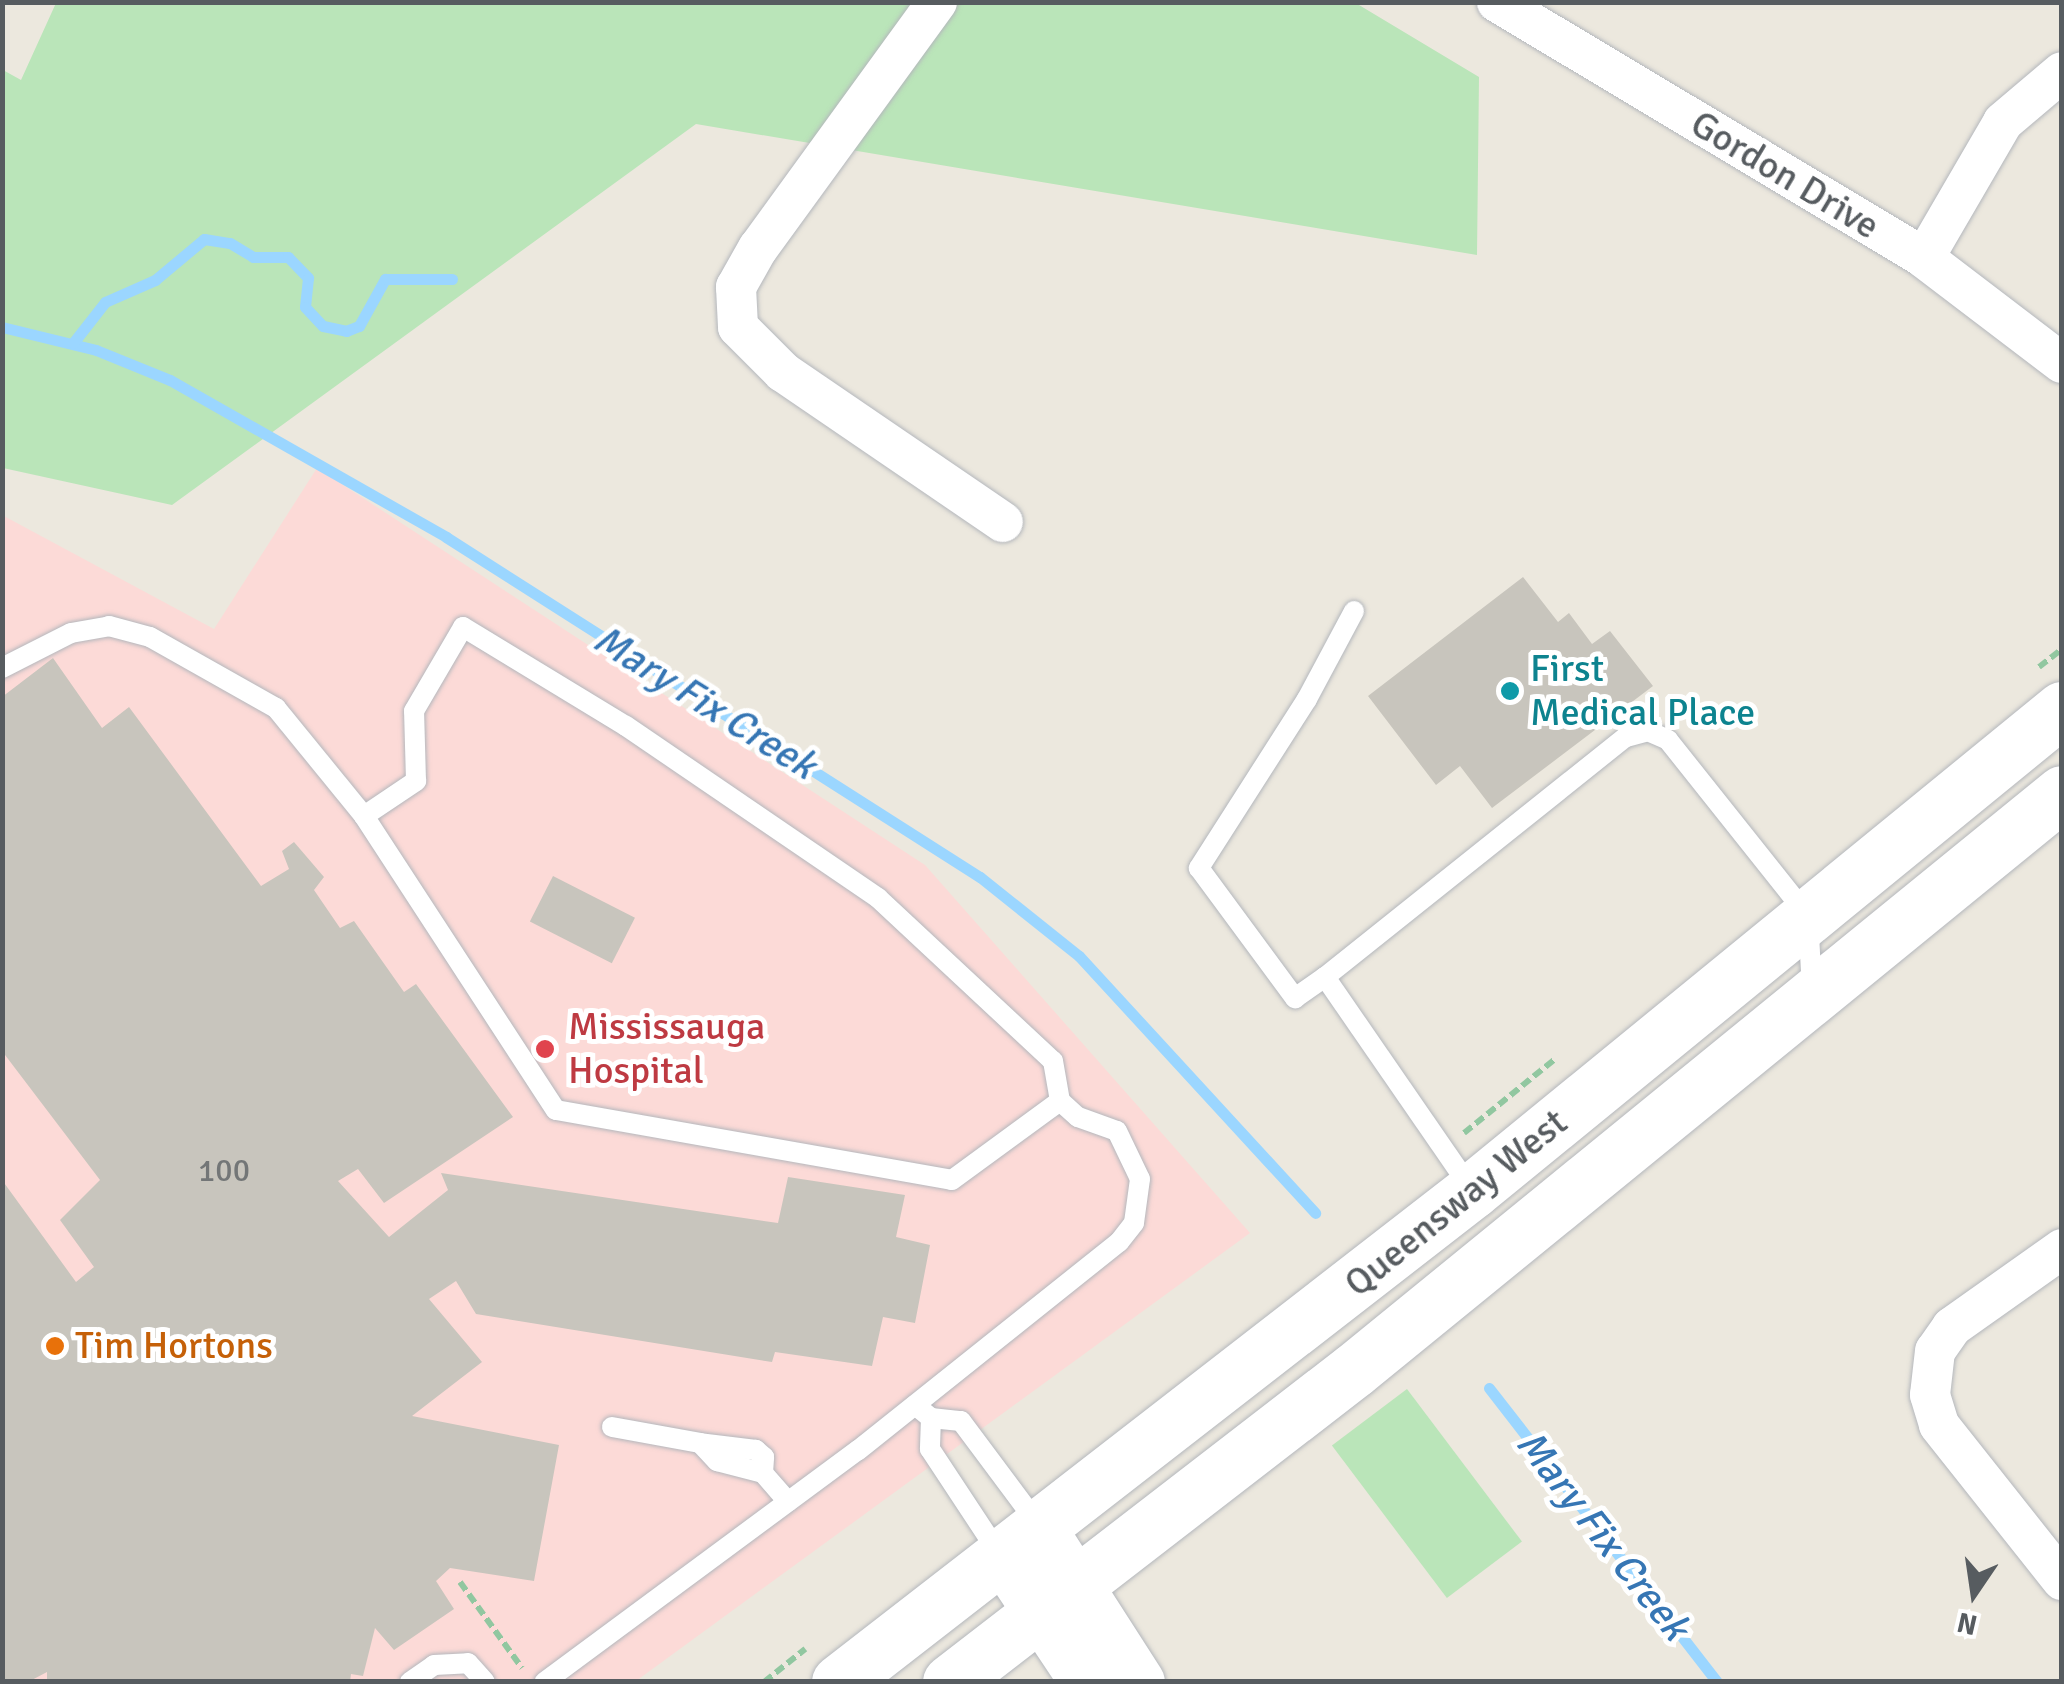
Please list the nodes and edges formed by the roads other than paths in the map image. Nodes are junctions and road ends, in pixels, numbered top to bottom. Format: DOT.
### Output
graph roads {
  1 [pos="937,2"];
  2 [pos="1497,2"];
  3 [pos="2062,72"];
  4 [pos="1924,258"];
  5 [pos="2062,363"];
  6 [pos="1003,522"];
  7 [pos="1354,611"];
  8 [pos="2,668"];
  9 [pos="2062,710"];
  10 [pos="2062,794"];
  11 [pos="364,816"];
  12 [pos="1808,916"];
  13 [pos="1325,978"];
  14 [pos="1812,1001"];
  15 [pos="1060,1102"];
  16 [pos="1472,1190"];
  17 [pos="2062,1248"];
  18 [pos="923,1412"];
  19 [pos="612,1427"];
  20 [pos="788,1502"];
  21 [pos="1022,1544"];
  22 [pos="2062,1580"];
  23 [pos="1056,1597"];
  24 [pos="410,1682"];
  25 [pos="485,1682"];
  26 [pos="544,1682"];
  27 [pos="839,1682"];
  28 [pos="950,1682"];
  29 [pos="1085,1682"];
  30 [pos="1140,1682"];
  1 -- 6 [label="street"];
  2 -- 4 [label="street, Gordon Drive"];
  3 -- 4 [label="street"];
  4 -- 5 [label="street, Gordon Drive"];
  7 -- 13 [label="lane"];
  8 -- 11 [label="lane"];
  9 -- 12 [label="main road, Queensway West"];
  10 -- 14 [label="main road, Queensway West"];
  11 -- 15 [label="lane"];
  11 -- 15 [label="lane"];
  12 -- 13 [label="lane"];
  12 -- 14 [label="lane"];
  12 -- 16 [label="main road, Queensway West"];
  13 -- 16 [label="lane"];
  14 -- 23 [label="main road, Queensway West"];
  15 -- 18 [label="lane"];
  16 -- 21 [label="main road, Queensway West"];
  17 -- 22 [label="street"];
  18 -- 20 [label="lane"];
  18 -- 21 [label="lane"];
  18 -- 21 [label="lane"];
  19 -- 20 [label="lane"];
  20 -- 26 [label="lane"];
  21 -- 23 [label="street"];
  21 -- 27 [label="main road, Queensway West"];
  23 -- 28 [label="main road, Queensway West"];
  23 -- 29 [label="street"];
  23 -- 30 [label="street"];
  24 -- 25 [label="lane"];
}
